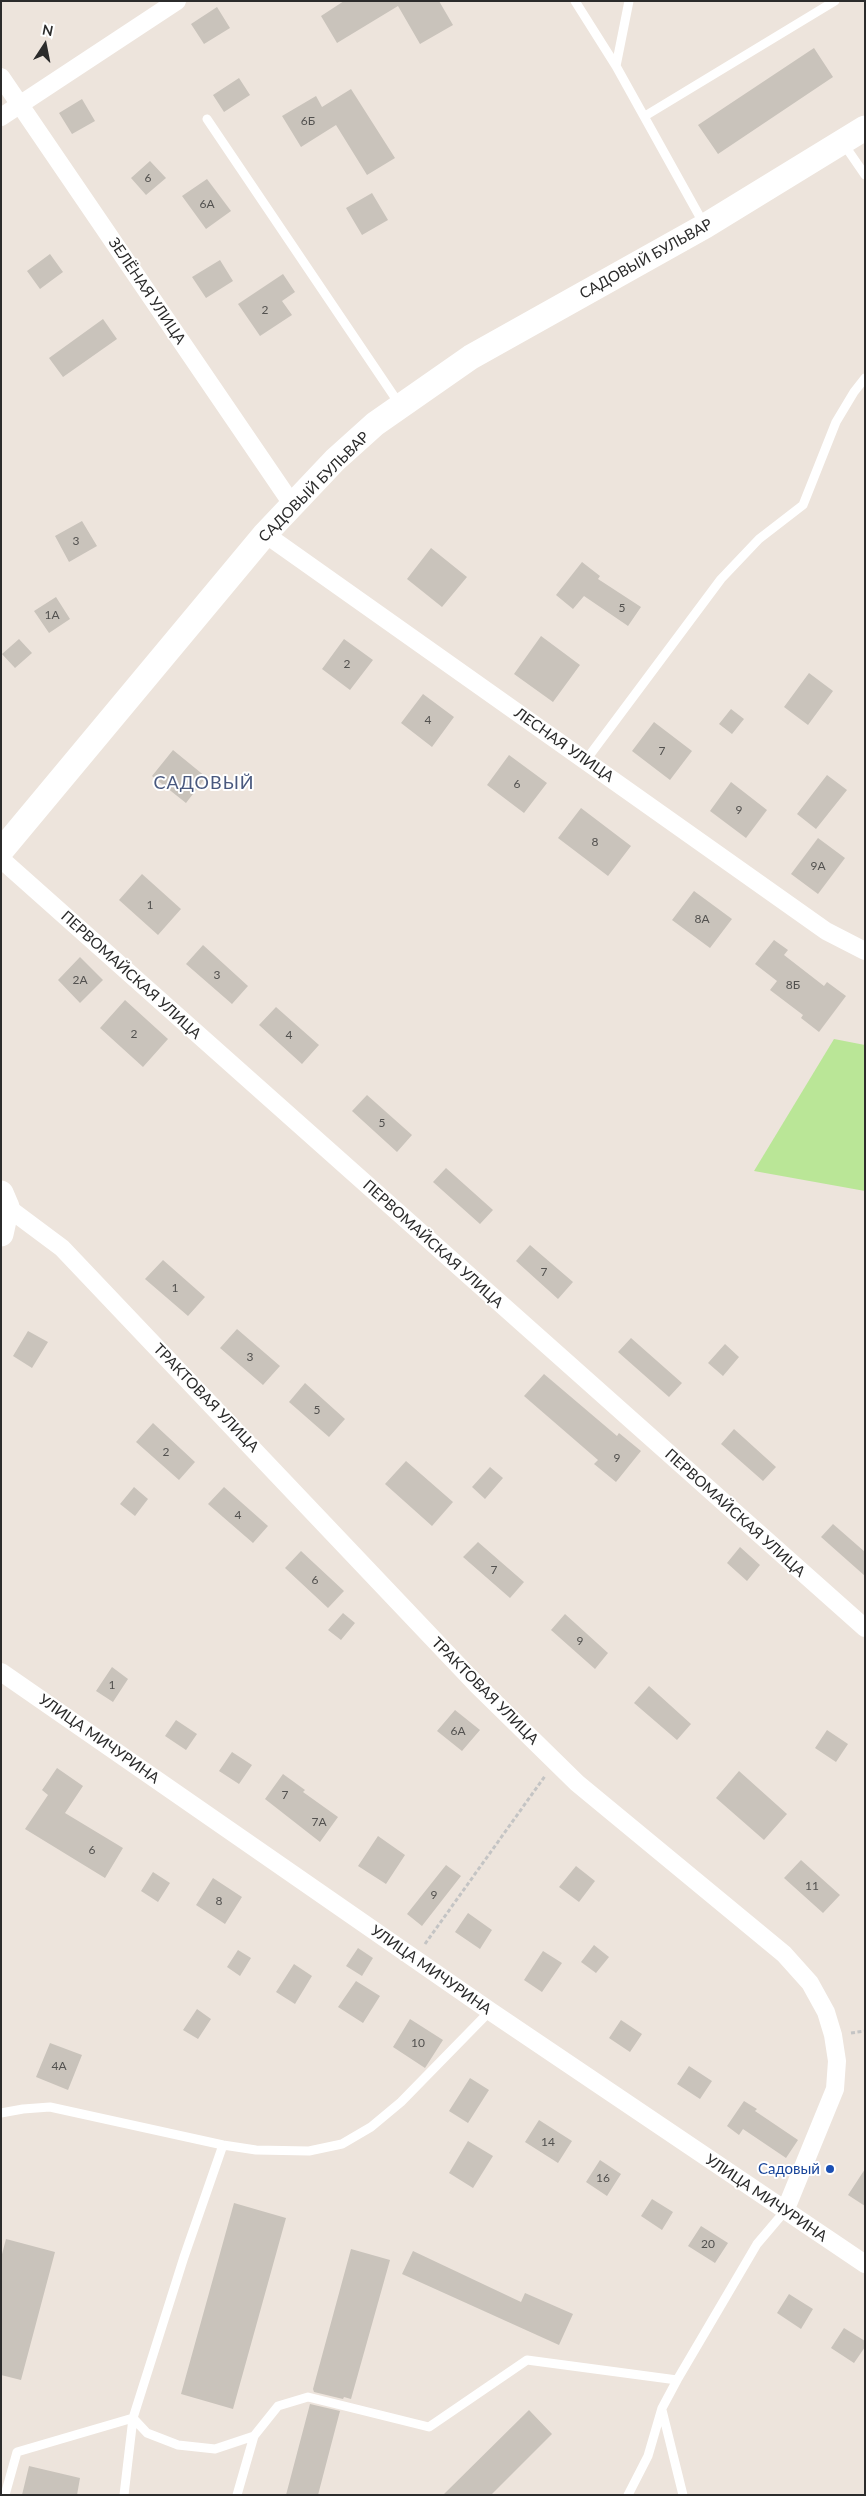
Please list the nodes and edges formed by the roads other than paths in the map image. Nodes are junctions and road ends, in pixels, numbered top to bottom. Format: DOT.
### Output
graph roads {
  1 [pos="177,1"];
  2 [pos="575,1"];
  3 [pos="629,1"];
  4 [pos="835,1"];
  5 [pos="616,66"];
  6 [pos="1,77"];
  7 [pos="20,105"];
  8 [pos="644,116"];
  9 [pos="1,117"];
  10 [pos="207,119"];
  11 [pos="865,128"];
  12 [pos="843,143"];
  13 [pos="865,175"];
  14 [pos="705,226"];
  15 [pos="865,378"];
  16 [pos="400,406"];
  17 [pos="292,504"];
  18 [pos="265,534"];
  19 [pos="586,760"];
  20 [pos="1,851"];
  21 [pos="1,859"];
  22 [pos="865,951"];
  23 [pos="4,1200"];
  24 [pos="1,1234"];
  25 [pos="865,1628"];
  26 [pos="1,1672"];
  27 [pos="490,2011"];
  28 [pos="1,2114"];
  29 [pos="223,2145"];
  30 [pos="785,2212"];
  31 [pos="865,2264"];
  32 [pos="677,2380"];
  33 [pos="662,2408"];
  34 [pos="133,2418"];
  35 [pos="254,2436"];
  36 [pos="6,2495"];
  37 [pos="124,2495"];
  38 [pos="237,2495"];
  39 [pos="628,2495"];
  40 [pos="683,2495"];
  1 -- 7 [label="street"];
  2 -- 5 [label="lane"];
  3 -- 5 [label="lane"];
  4 -- 8 [label="lane"];
  5 -- 8 [label="lane"];
  6 -- 7 [label="street, ЗЕЛЁНАЯ УЛИЦА"];
  7 -- 9 [label="street"];
  7 -- 17 [label="street, ЗЕЛЁНАЯ УЛИЦА"];
  8 -- 14 [label="lane"];
  10 -- 16 [label="lane"];
  11 -- 12 [label="street, САДОВЫЙ БУЛЬВАР"];
  12 -- 13 [label="lane"];
  12 -- 14 [label="street, САДОВЫЙ БУЛЬВАР"];
  14 -- 16 [label="street, САДОВЫЙ БУЛЬВАР"];
  15 -- 19 [label="lane"];
  16 -- 17 [label="street, САДОВЫЙ БУЛЬВАР"];
  17 -- 18 [label="street, САДОВЫЙ БУЛЬВАР"];
  18 -- 19 [label="street, ЛЕСНАЯ УЛИЦА"];
  18 -- 20 [label="street, САДОВЫЙ БУЛЬВАР"];
  19 -- 22 [label="street, ЛЕСНАЯ УЛИЦА"];
  21 -- 25 [label="street, ПЕРВОМАЙСКАЯ УЛИЦА"];
  23 -- 24 [label="street"];
  23 -- 30 [label="street, ТРАКТОВАЯ УЛИЦА"];
  26 -- 27 [label="street, УЛИЦА МИЧУРИНА"];
  27 -- 29 [label="lane"];
  27 -- 30 [label="street, УЛИЦА МИЧУРИНА"];
  28 -- 29 [label="lane"];
  29 -- 34 [label="lane"];
  30 -- 31 [label="street, УЛИЦА МИЧУРИНА"];
  30 -- 32 [label="lane"];
  32 -- 33 [label="lane"];
  32 -- 35 [label="lane"];
  33 -- 39 [label="lane"];
  33 -- 40 [label="lane"];
  34 -- 35 [label="lane"];
  34 -- 36 [label="lane"];
  34 -- 37 [label="lane"];
  35 -- 38 [label="lane"];
}
